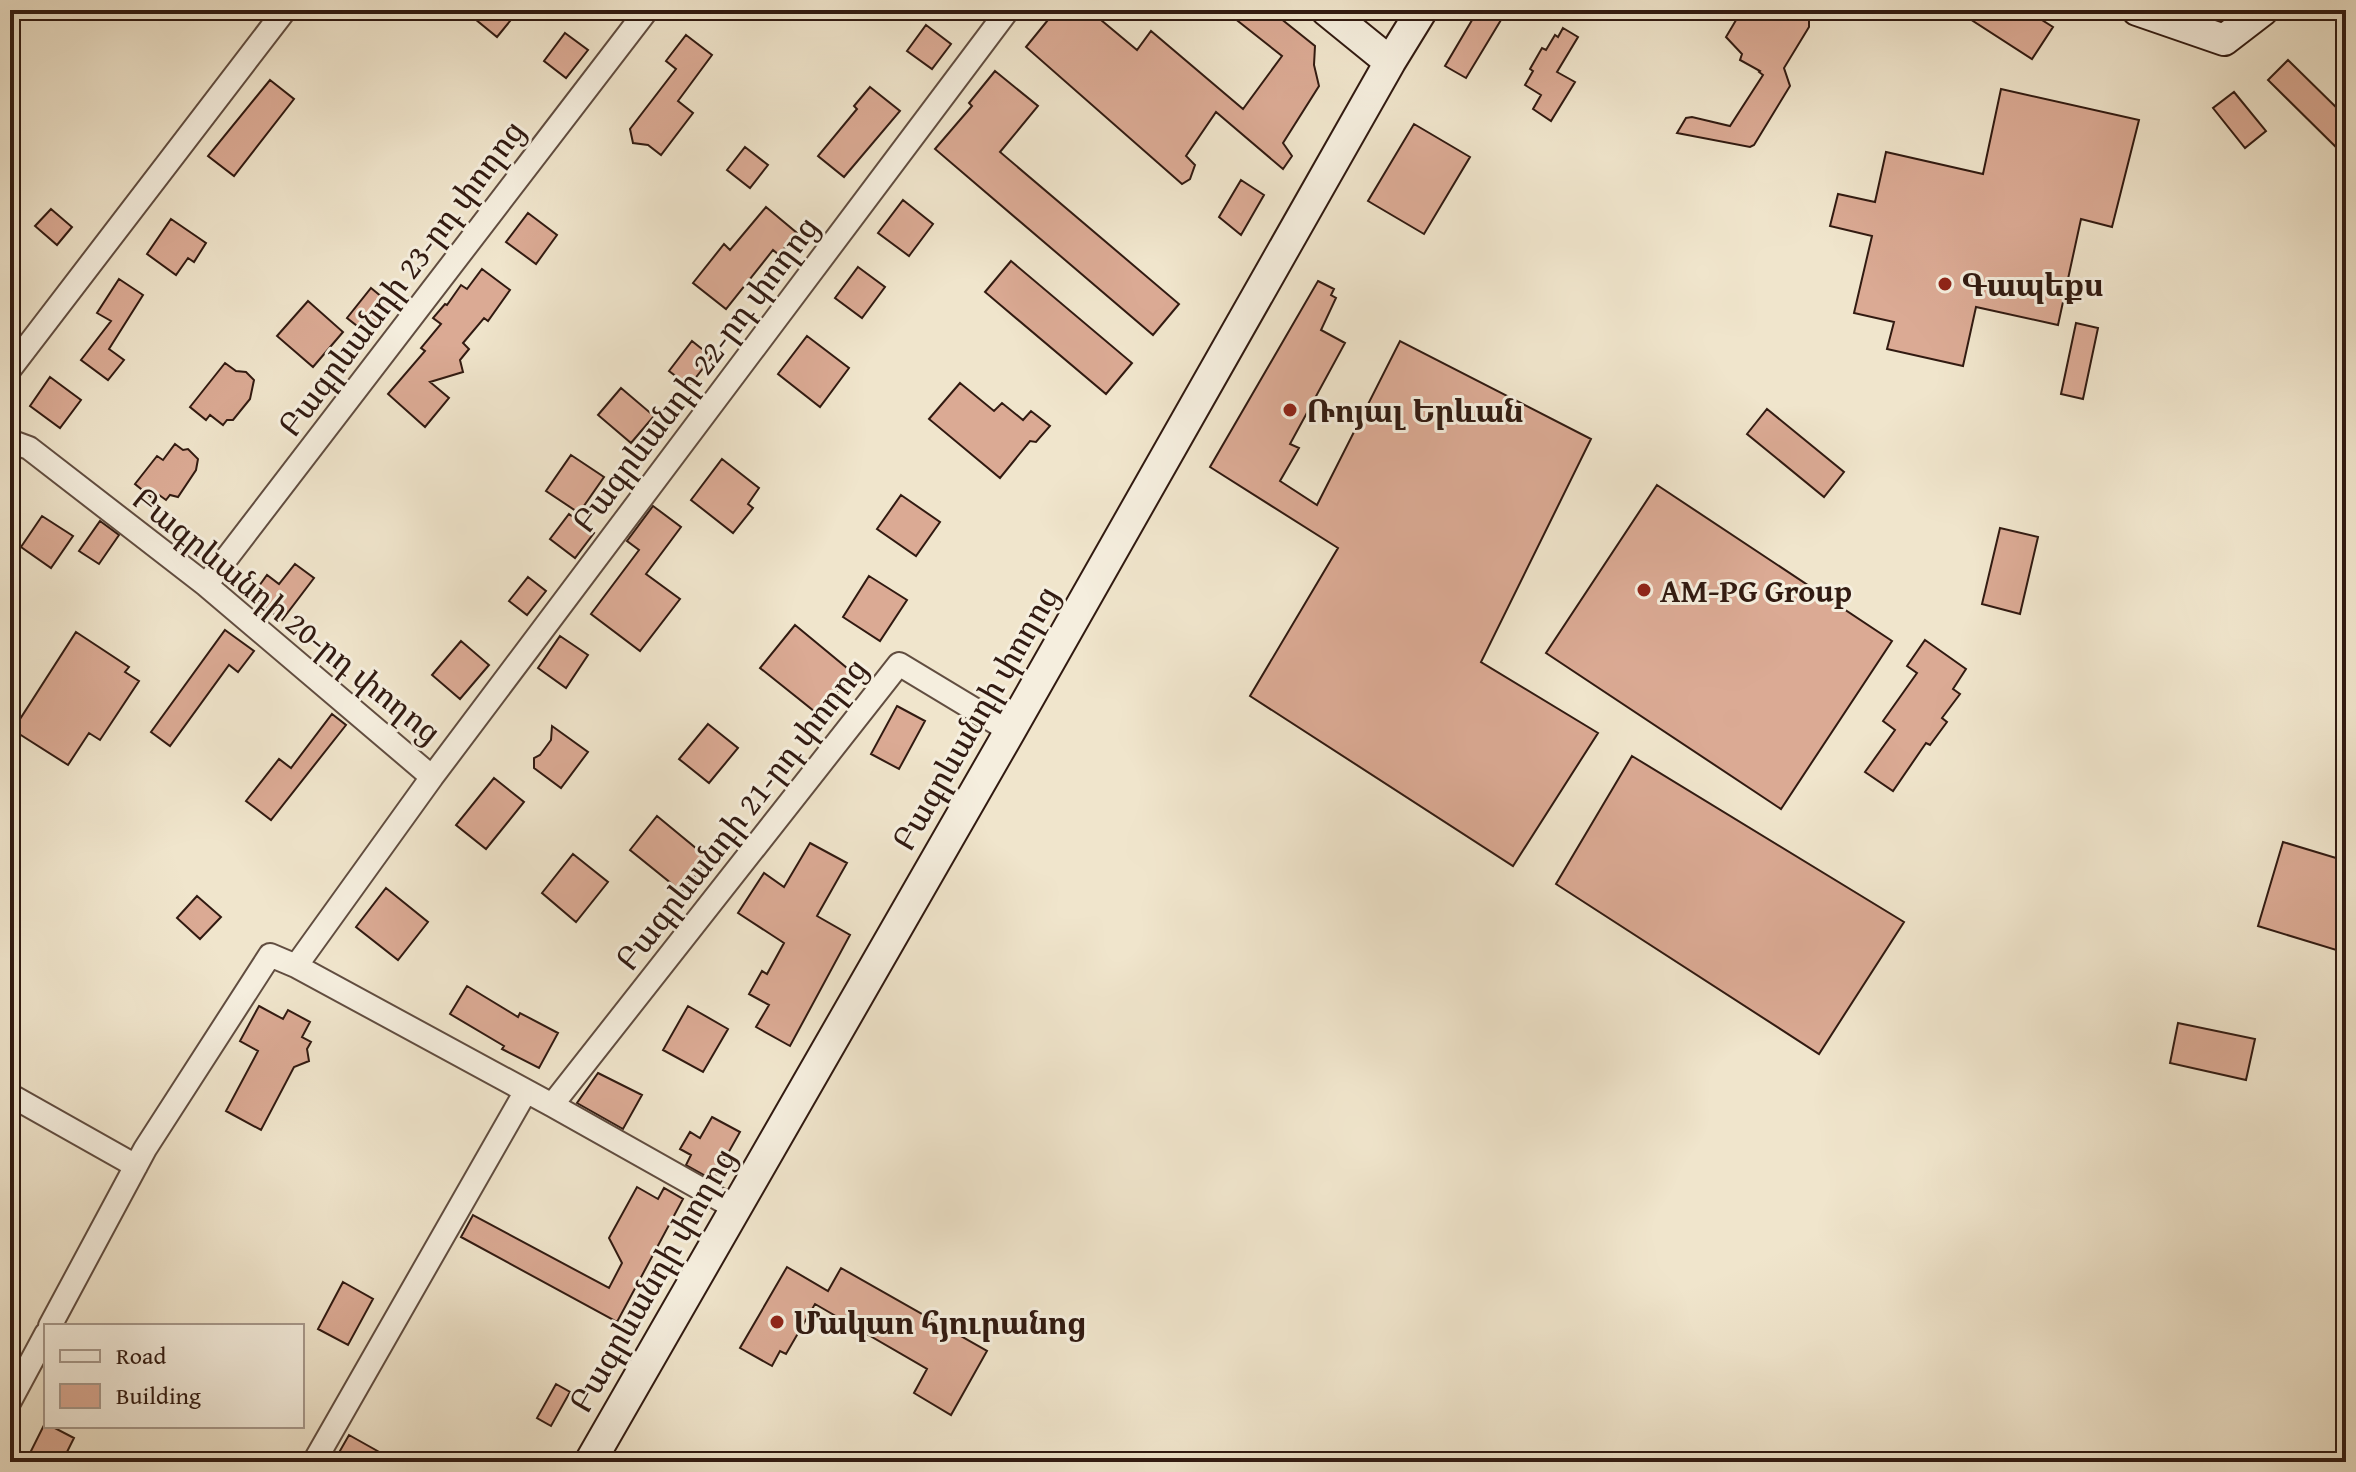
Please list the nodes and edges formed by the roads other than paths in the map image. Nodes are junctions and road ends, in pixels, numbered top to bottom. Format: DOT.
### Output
graph roads {
  1 [pos="285,10"];
  2 [pos="647,10"];
  3 [pos="1326,10"];
  4 [pos="1422,10"];
  5 [pos="2137,10"];
  6 [pos="2263,10"];
  7 [pos="1005,11"];
  8 [pos="1390,62"];
  9 [pos="10,369"];
  10 [pos="10,441"];
  11 [pos="206,585"];
  12 [pos="1010,731"];
  13 [pos="432,777"];
  14 [pos="296,966"];
  15 [pos="526,1091"];
  16 [pos="10,1095"];
  17 [pos="552,1105"];
  18 [pos="136,1166"];
  19 [pos="735,1208"];
  20 [pos="51,1324"];
  21 [pos="44,1338"];
  22 [pos="10,1401"];
  23 [pos="314,1462"];
  24 [pos="590,1462"];
  1 -- 9 [label="street"];
  2 -- 11 [label="street, Բագրևանդի 23-րդ փողոց"];
  3 -- 8 [label="main road"];
  4 -- 8 [label="main road, Բագրևանդի փողոց"];
  5 -- 6 [label="main road"];
  7 -- 13 [label="street, Բագրևանդի 22-րդ փողոց"];
  8 -- 12 [label="main road, Բագրևանդի փողոց"];
  10 -- 11 [label="street, Բագրևանդի 20-րդ փողոց"];
  11 -- 13 [label="street, Բագրևանդի 20-րդ փողոց"];
  12 -- 17 [label="street, Բագրևանդի 21-րդ փողոց"];
  12 -- 19 [label="main road, Բագրևանդի փողոց"];
  13 -- 14 [label="street, Բագրևանդի 20-րդ փողոց"];
  14 -- 15 [label="street"];
  14 -- 18 [label="street"];
  15 -- 17 [label="street"];
  15 -- 23 [label="street"];
  16 -- 18 [label="street"];
  17 -- 19 [label="street"];
  18 -- 20 [label="street"];
  19 -- 24 [label="main road, Բագրևանդի փողոց"];
  21 -- 22 [label="street"];
}
